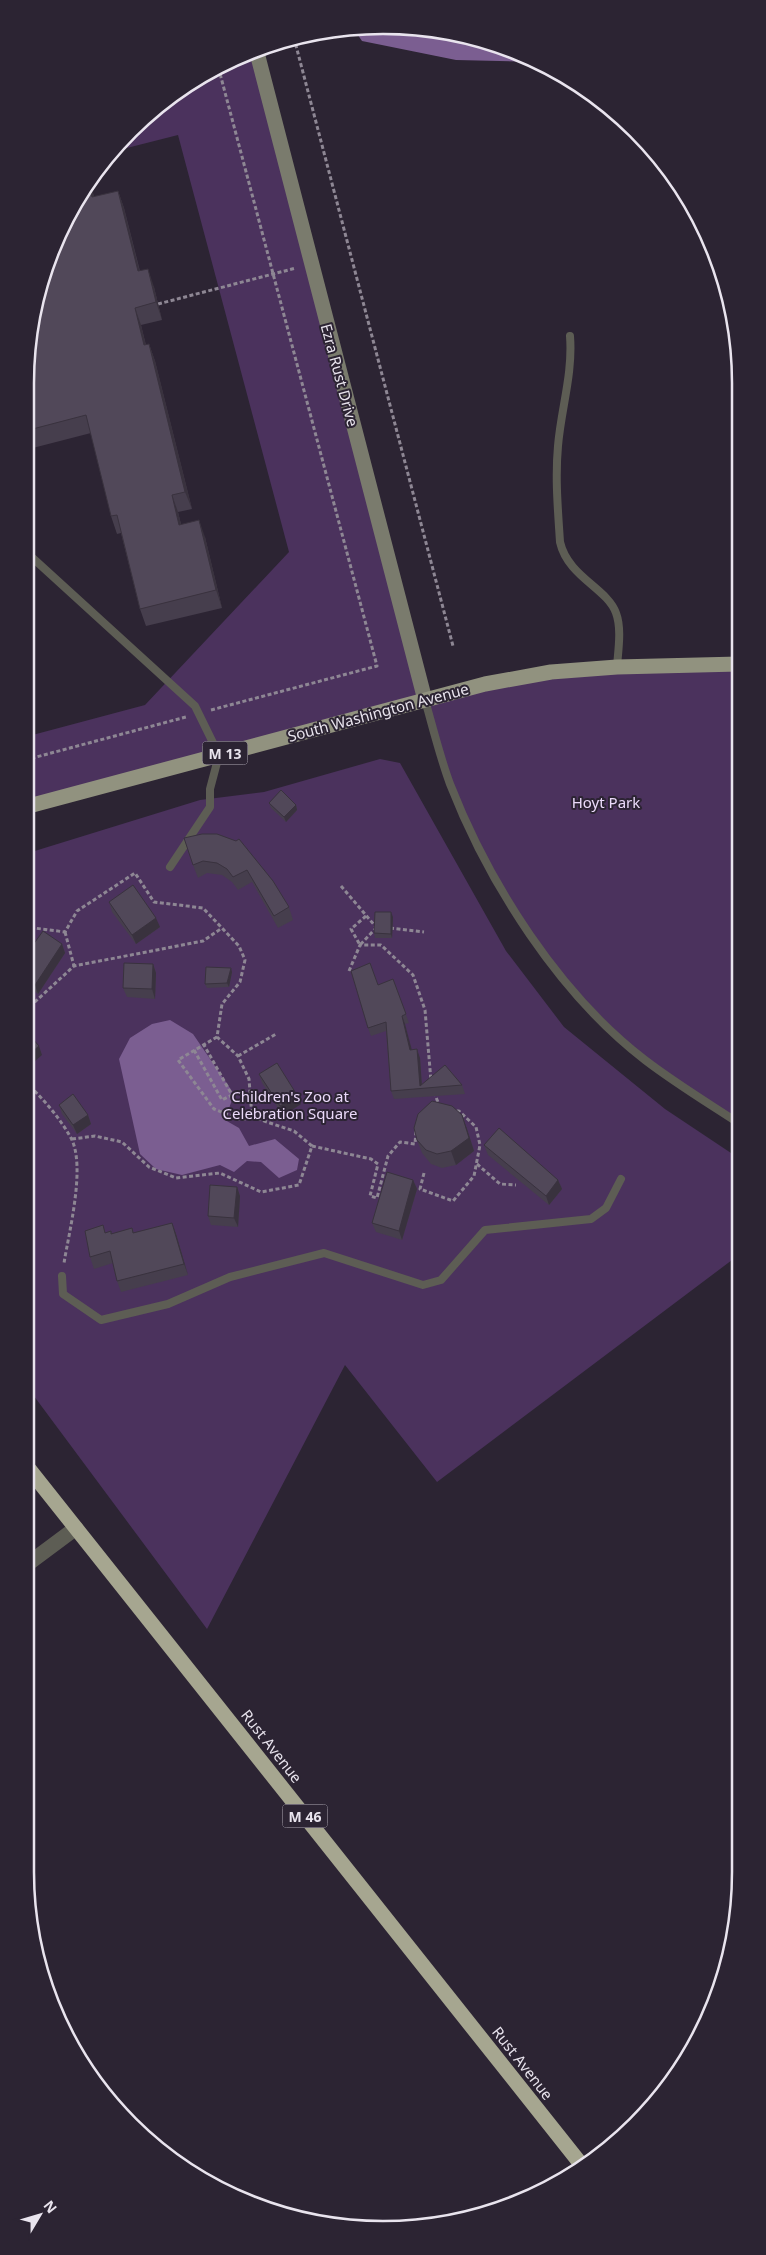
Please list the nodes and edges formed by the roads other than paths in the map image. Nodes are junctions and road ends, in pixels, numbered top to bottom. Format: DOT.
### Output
graph roads {
  1 [pos="258,57"];
  2 [pos="570,336"];
  3 [pos="34,559"];
  4 [pos="732,664"];
  5 [pos="617,667"];
  6 [pos="425,700"];
  7 [pos="219,755"];
  8 [pos="34,805"];
  9 [pos="170,867"];
  10 [pos="732,1119"];
  11 [pos="621,1179"];
  12 [pos="62,1276"];
  13 [pos="34,1475"];
  14 [pos="76,1528"];
  15 [pos="34,1559"];
  16 [pos="578,2161"];
  1 -- 6 [label="main road, Ezra Rust Drive"];
  2 -- 5 [label="lane"];
  3 -- 7 [label="lane"];
  4 -- 5 [label="main road, South Washington Avenue / M 13"];
  5 -- 6 [label="main road, South Washington Avenue / M 13"];
  6 -- 7 [label="main road, South Washington Avenue / M 13"];
  6 -- 10 [label="lane"];
  7 -- 8 [label="main road, South Washington Avenue / M 13"];
  7 -- 9 [label="lane"];
  11 -- 12 [label="lane"];
  13 -- 14 [label="highway, Rust Avenue / M 46"];
  14 -- 15 [label="street"];
  14 -- 16 [label="highway, Rust Avenue / M 46"];
}
